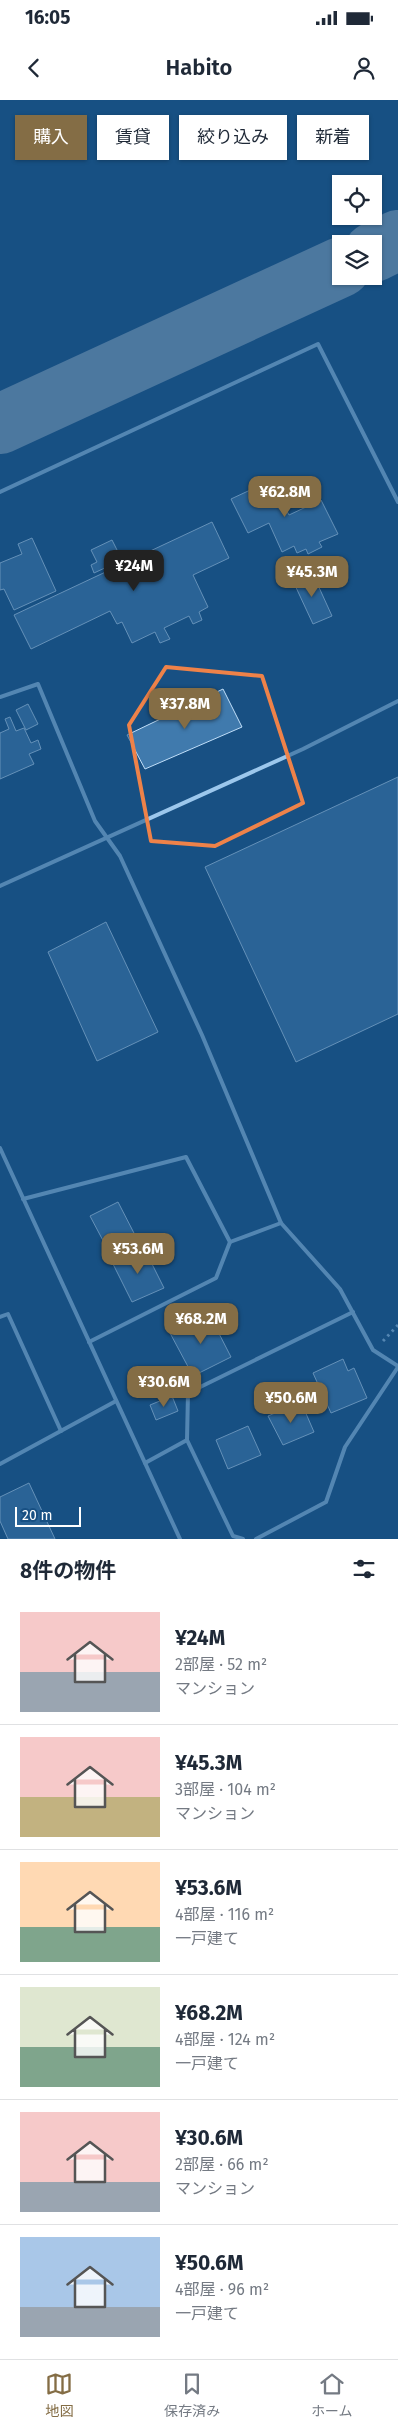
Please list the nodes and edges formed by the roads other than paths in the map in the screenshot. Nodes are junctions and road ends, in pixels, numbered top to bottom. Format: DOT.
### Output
graph roads {
  1 [pos="0,492"];
  2 [pos="398,502"];
  3 [pos="0,697"];
  4 [pos="398,701"];
  5 [pos="107,838"];
  6 [pos="0,886"];
  7 [pos="0,1148"];
  8 [pos="23,1199"];
  9 [pos="281,1223"];
  10 [pos="230,1242"];
  11 [pos="353,1312"];
  12 [pos="0,1317"];
  13 [pos="89,1342"];
  14 [pos="398,1366"];
  15 [pos="116,1401"];
  16 [pos="61,1431"];
  17 [pos="187,1440"];
  18 [pos="145,1463"];
  19 [pos="0,1464"];
  20 [pos="180,1539"];
  21 [pos="243,1539"];
  22 [pos="256,1539"];
  1 -- 2 [label="lane"];
  3 -- 5 [label="lane"];
  4 -- 5 [label="lane"];
  5 -- 6 [label="lane"];
  5 -- 9 [label="lane"];
  7 -- 8 [label="lane"];
  8 -- 10 [label="lane"];
  8 -- 13 [label="lane"];
  9 -- 10 [label="lane"];
  9 -- 11 [label="lane"];
  10 -- 13 [label="lane"];
  11 -- 14 [label="lane"];
  11 -- 17 [label="lane"];
  12 -- 16 [label="lane"];
  13 -- 15 [label="lane"];
  14 -- 22 [label="lane"];
  15 -- 16 [label="lane"];
  15 -- 18 [label="lane"];
  16 -- 19 [label="lane"];
  17 -- 18 [label="lane"];
  17 -- 21 [label="lane"];
  18 -- 20 [label="lane"];
}
